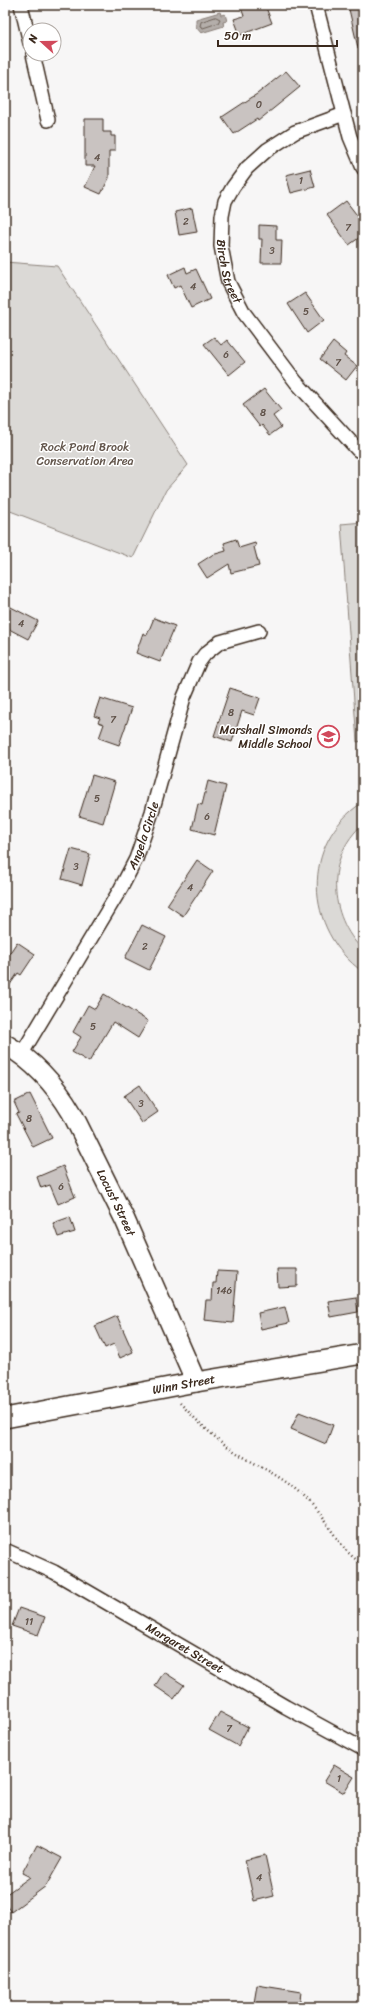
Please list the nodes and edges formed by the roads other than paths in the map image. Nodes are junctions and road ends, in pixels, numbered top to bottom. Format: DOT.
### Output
graph roads {
  1 [pos="21,5"];
  2 [pos="316,5"];
  3 [pos="25,22"];
  4 [pos="35,62"];
  5 [pos="344,114"];
  6 [pos="48,120"];
  7 [pos="363,168"];
  8 [pos="361,449"];
  9 [pos="259,631"];
  10 [pos="5,1044"];
  11 [pos="21,1055"];
  12 [pos="363,1354"];
  13 [pos="196,1382"];
  14 [pos="5,1418"];
  15 [pos="5,1550"];
  16 [pos="363,1750"];
  1 -- 3 [label="street"];
  2 -- 5 [label="street"];
  4 -- 6 [label="street"];
  5 -- 7 [label="street"];
  5 -- 8 [label="street, Birch Street"];
  9 -- 11 [label="street, Angela Circle"];
  10 -- 11 [label="street, Locust Street"];
  11 -- 13 [label="street, Locust Street"];
  12 -- 13 [label="street, Winn Street"];
  13 -- 14 [label="street, Winn Street"];
  15 -- 16 [label="street, Margaret Street"];
}
